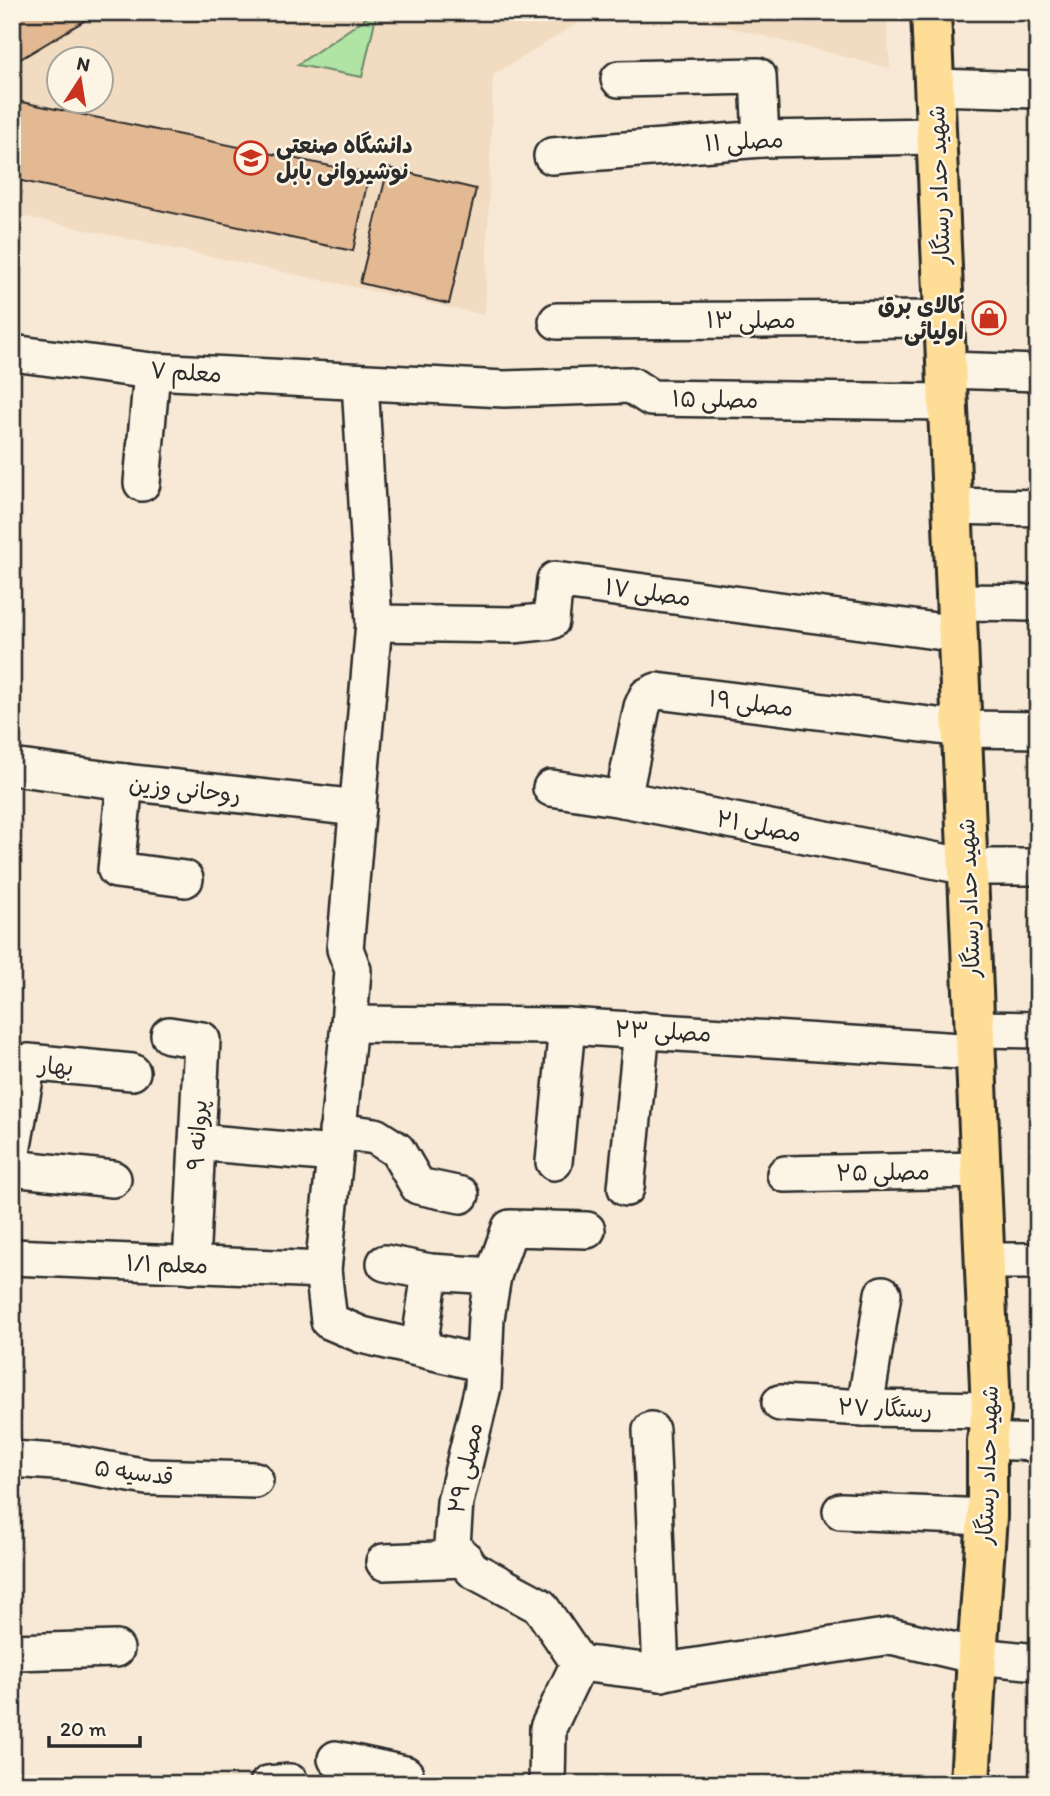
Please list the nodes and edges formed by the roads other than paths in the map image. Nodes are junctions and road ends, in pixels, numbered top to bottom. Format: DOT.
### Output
graph roads {
  1 [pos="931,12"];
  2 [pos="619,79"];
  3 [pos="935,87"];
  4 [pos="1038,90"];
  5 [pos="937,136"];
  6 [pos="761,139"];
  7 [pos="552,156"];
  8 [pos="944,319"];
  9 [pos="557,321"];
  10 [pos="12,353"];
  11 [pos="152,371"];
  12 [pos="1038,373"];
  13 [pos="360,382"];
  14 [pos="947,386"];
  15 [pos="142,483"];
  16 [pos="952,506"];
  17 [pos="1038,508"];
  18 [pos="1038,603"];
  19 [pos="957,618"];
  20 [pos="374,623"];
  21 [pos="962,729"];
  22 [pos="1038,730"];
  23 [pos="12,767"];
  24 [pos="125,782"];
  25 [pos="551,788"];
  26 [pos="623,799"];
  27 [pos="358,808"];
  28 [pos="968,867"];
  29 [pos="1038,867"];
  30 [pos="185,880"];
  31 [pos="349,1024"];
  32 [pos="567,1026"];
  33 [pos="642,1030"];
  34 [pos="1038,1030"];
  35 [pos="169,1035"];
  36 [pos="975,1040"];
  37 [pos="132,1072"];
  38 [pos="14,1133"];
  39 [pos="197,1142"];
  40 [pos="336,1143"];
  41 [pos="554,1162"];
  42 [pos="12,1168"];
  43 [pos="980,1170"];
  44 [pos="785,1174"];
  45 [pos="113,1180"];
  46 [pos="626,1188"];
  47 [pos="461,1195"];
  48 [pos="587,1230"];
  49 [pos="12,1257"];
  50 [pos="985,1261"];
  51 [pos="1038,1261"];
  52 [pos="385,1263"];
  53 [pos="191,1265"];
  54 [pos="323,1270"];
  55 [pos="430,1272"];
  56 [pos="493,1276"];
  57 [pos="883,1294"];
  58 [pos="419,1348"];
  59 [pos="484,1364"];
  60 [pos="780,1403"];
  61 [pos="865,1408"];
  62 [pos="989,1425"];
  63 [pos="651,1430"];
  64 [pos="1038,1443"];
  65 [pos="12,1459"];
  66 [pos="255,1480"];
  67 [pos="841,1511"];
  68 [pos="987,1517"];
  69 [pos="464,1559"];
  70 [pos="384,1562"];
  71 [pos="116,1649"];
  72 [pos="12,1652"];
  73 [pos="977,1656"];
  74 [pos="1038,1662"];
  75 [pos="579,1663"];
  76 [pos="661,1673"];
  77 [pos="336,1759"];
  78 [pos="268,1784"];
  79 [pos="291,1784"];
  80 [pos="404,1784"];
  81 [pos="547,1784"];
  82 [pos="970,1784"];
  1 -- 3 [label="main road, شهید حداد رستگار"];
  2 -- 6 [label="street"];
  3 -- 4 [label="street"];
  3 -- 5 [label="main road, شهید حداد رستگار"];
  5 -- 6 [label="street, مصلی ۱۱"];
  5 -- 8 [label="main road, شهید حداد رستگار"];
  6 -- 7 [label="street, مصلی ۱۱"];
  8 -- 9 [label="street, مصلی ۱۳"];
  8 -- 14 [label="main road, شهید حداد رستگار"];
  10 -- 11 [label="street, معلم ۷"];
  11 -- 13 [label="street, معلم ۷"];
  11 -- 15 [label="street"];
  12 -- 14 [label="street, مصلی ۱۵"];
  13 -- 14 [label="street, مصلی ۱۵"];
  13 -- 20 [label="street"];
  14 -- 16 [label="main road, شهید حداد رستگار"];
  16 -- 17 [label="street"];
  16 -- 19 [label="main road, شهید حداد رستگار"];
  18 -- 19 [label="street"];
  19 -- 20 [label="street, مصلی ۱۷"];
  19 -- 21 [label="main road, شهید حداد رستگار"];
  20 -- 27 [label="street"];
  21 -- 22 [label="street"];
  21 -- 26 [label="street, مصلی ۱۹"];
  21 -- 28 [label="main road, شهید حداد رستگار"];
  23 -- 24 [label="street, روحانی وزین"];
  24 -- 27 [label="street, روحانی وزین"];
  24 -- 30 [label="street"];
  25 -- 26 [label="street, مصلی ۲۱"];
  26 -- 28 [label="street, مصلی ۲۱"];
  27 -- 31 [label="street"];
  28 -- 29 [label="street, مصلی ۲۱"];
  28 -- 36 [label="main road, شهید حداد رستگار"];
  31 -- 32 [label="street, مصلی ۲۳"];
  31 -- 40 [label="street"];
  32 -- 33 [label="street, مصلی ۲۳"];
  32 -- 41 [label="street"];
  33 -- 36 [label="street, مصلی ۲۳"];
  33 -- 46 [label="street"];
  34 -- 36 [label="street, مصلی ۲۳"];
  35 -- 39 [label="street, پروانه ۹"];
  36 -- 43 [label="main road, شهید حداد رستگار"];
  37 -- 38 [label="street, بهار"];
  39 -- 40 [label="street"];
  39 -- 53 [label="street, پروانه ۹"];
  40 -- 47 [label="street"];
  40 -- 54 [label="street"];
  42 -- 45 [label="street"];
  43 -- 44 [label="street, مصلی ۲۵"];
  43 -- 50 [label="main road, شهید حداد رستگار"];
  48 -- 56 [label="street, مصلی ۲۹"];
  49 -- 53 [label="street, معلم ۱/۱"];
  50 -- 51 [label="street"];
  50 -- 62 [label="main road, شهید حداد رستگار"];
  52 -- 55 [label="street"];
  53 -- 54 [label="street, معلم ۱/۱"];
  54 -- 58 [label="street"];
  55 -- 56 [label="street"];
  55 -- 58 [label="street"];
  56 -- 59 [label="street, مصلی ۲۹"];
  57 -- 61 [label="street"];
  58 -- 59 [label="street"];
  59 -- 69 [label="street, مصلی ۲۹"];
  60 -- 61 [label="street, رستگار ۲۷"];
  61 -- 62 [label="street, رستگار ۲۷"];
  62 -- 64 [label="street, رستگار ۲۷"];
  62 -- 68 [label="main road, شهید حداد رستگار"];
  63 -- 76 [label="street"];
  65 -- 66 [label="street, قدسیه ۵"];
  67 -- 68 [label="street"];
  68 -- 73 [label="main road, شهید حداد رستگار"];
  69 -- 70 [label="street"];
  69 -- 75 [label="street"];
  71 -- 72 [label="street"];
  73 -- 74 [label="street"];
  73 -- 76 [label="street"];
  73 -- 82 [label="main road, شهید حداد رستگار"];
  75 -- 76 [label="street"];
  75 -- 81 [label="street"];
  77 -- 80 [label="street"];
  78 -- 79 [label="street"];
}
